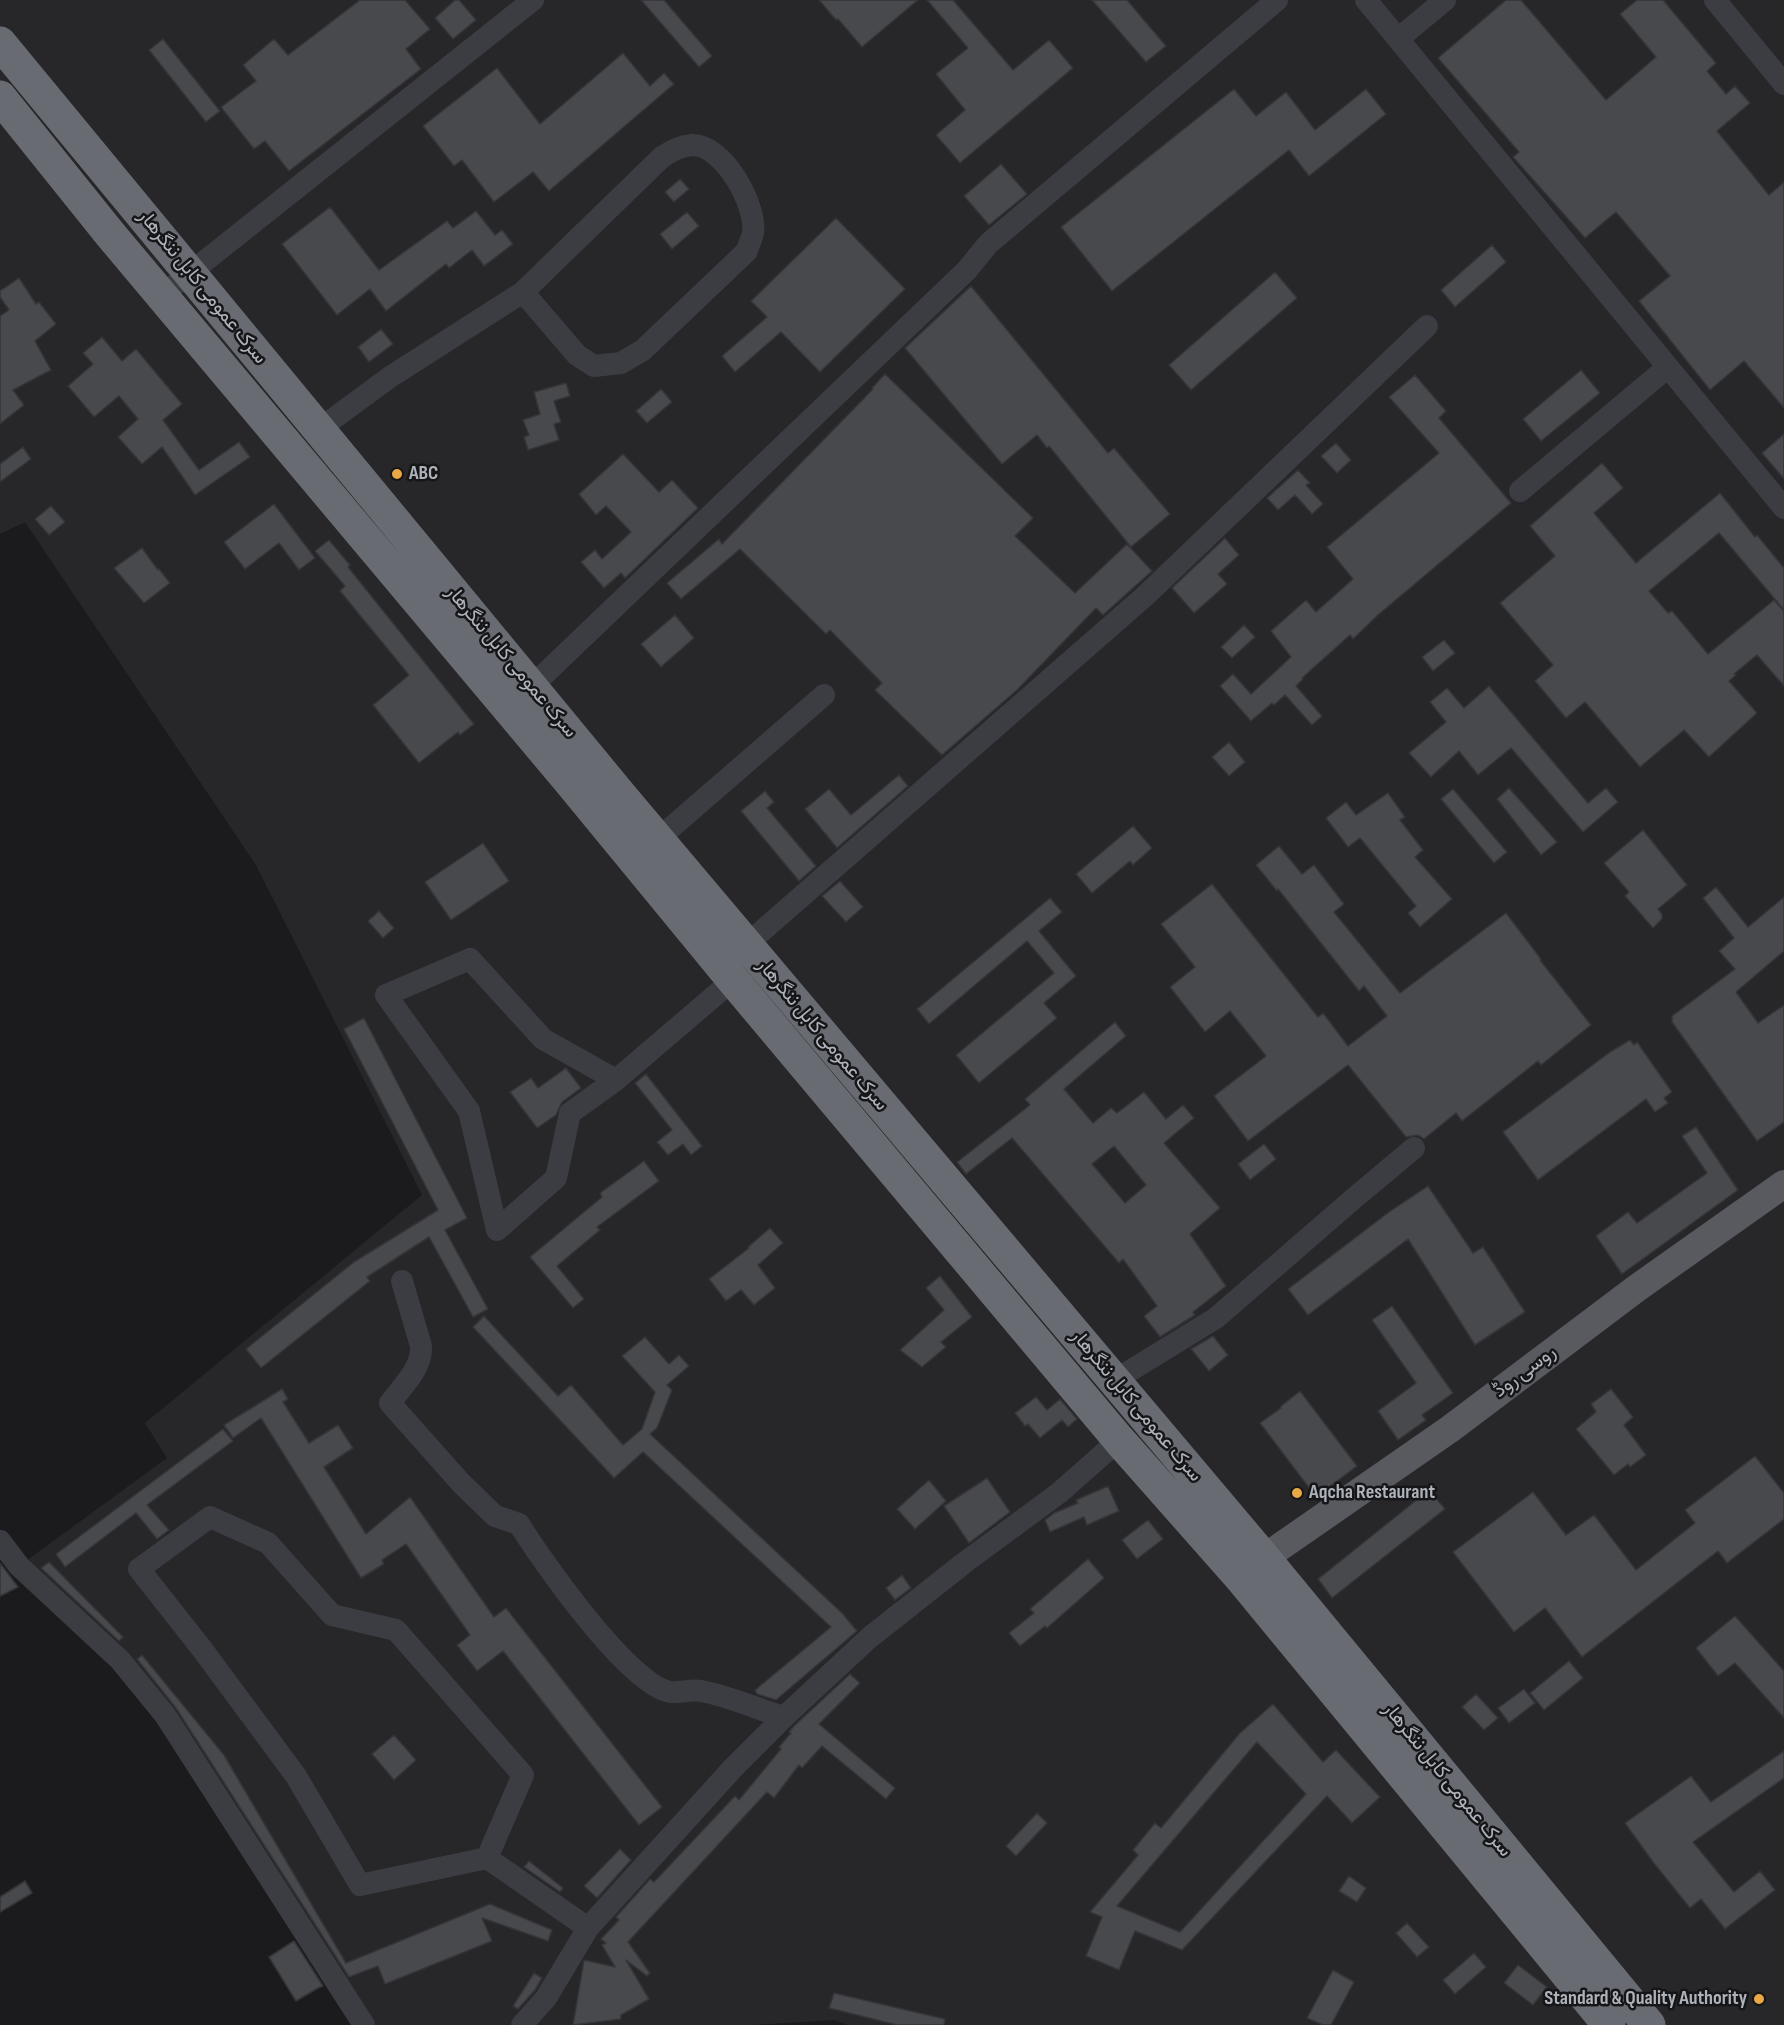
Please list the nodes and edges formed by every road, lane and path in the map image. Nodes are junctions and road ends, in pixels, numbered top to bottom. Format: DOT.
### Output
graph roads {
  1 [pos="532,0"];
  2 [pos="1277,0"];
  3 [pos="1366,0"];
  4 [pos="1444,0"];
  5 [pos="1715,0"];
  6 [pos="1398,39"];
  7 [pos="0,43"];
  8 [pos="1784,84"];
  9 [pos="0,97"];
  10 [pos="190,273"];
  11 [pos="523,292"];
  12 [pos="161,296"];
  13 [pos="1427,326"];
  14 [pos="1668,367"];
  15 [pos="318,430"];
  16 [pos="1520,491"];
  17 [pos="1784,508"];
  18 [pos="531,687"];
  19 [pos="824,695"];
  20 [pos="658,839"];
  21 [pos="746,945"];
  22 [pos="734,980"];
  23 [pos="839,1056"];
  24 [pos="815,1077"];
  25 [pos="616,1080"];
  26 [pos="1414,1148"];
  27 [pos="1784,1184"];
  28 [pos="402,1281"];
  29 [pos="1115,1380"];
  30 [pos="1119,1440"];
  31 [pos="0,1541"];
  32 [pos="1264,1558"];
  33 [pos="784,1717"];
  34 [pos="487,1858"];
  35 [pos="588,1928"];
  36 [pos="364,2025"];
  37 [pos="522,2025"];
  38 [pos="1609,2025"];
  39 [pos="1648,2025"];
  1 -- 10 [label="street"];
  2 -- 18 [label="street"];
  3 -- 6 [label="street"];
  4 -- 6 [label="street"];
  5 -- 8 [label="street"];
  6 -- 14 [label="street"];
  7 -- 10 [label="highway, سرک عمومی کابل ننگرهار"];
  9 -- 12 [label="highway, سرک عمومی کابل ننگرهار"];
  10 -- 12 [label="street"];
  10 -- 15 [label="highway, سرک عمومی کابل ننگرهار"];
  11 -- 11 [label="street"];
  11 -- 15 [label="street"];
  12 -- 22 [label="highway, سرک عمومی کابل ننگرهار"];
  13 -- 21 [label="street"];
  14 -- 16 [label="street"];
  14 -- 17 [label="street"];
  15 -- 18 [label="highway, سرک عمومی کابل ننگرهار"];
  18 -- 20 [label="highway, سرک عمومی کابل ننگرهار"];
  19 -- 20 [label="street"];
  20 -- 21 [label="highway, سرک عمومی کابل ننگرهار"];
  21 -- 23 [label="highway, سرک عمومی کابل ننگرهار"];
  22 -- 24 [label="highway, سرک عمومی کابل ننگرهار"];
  22 -- 25 [label="street"];
  23 -- 24 [label="highway"];
  23 -- 29 [label="highway, سرک عمومی کابل ننگرهار"];
  24 -- 30 [label="highway, سرک عمومی کابل ننگرهار"];
  25 -- 25 [label="street"];
  26 -- 29 [label="street"];
  27 -- 32 [label="main road, روسی روڈ"];
  28 -- 33 [label="street"];
  29 -- 32 [label="highway, سرک عمومی کابل ننگرهار"];
  30 -- 33 [label="street"];
  30 -- 38 [label="highway, سرک عمومی کابل ننگرهار"];
  31 -- 36 [label="street"];
  32 -- 39 [label="highway, سرک عمومی کابل ننگرهار"];
  33 -- 35 [label="street"];
  34 -- 34 [label="street"];
  34 -- 35 [label="street"];
  35 -- 37 [label="street"];
}
